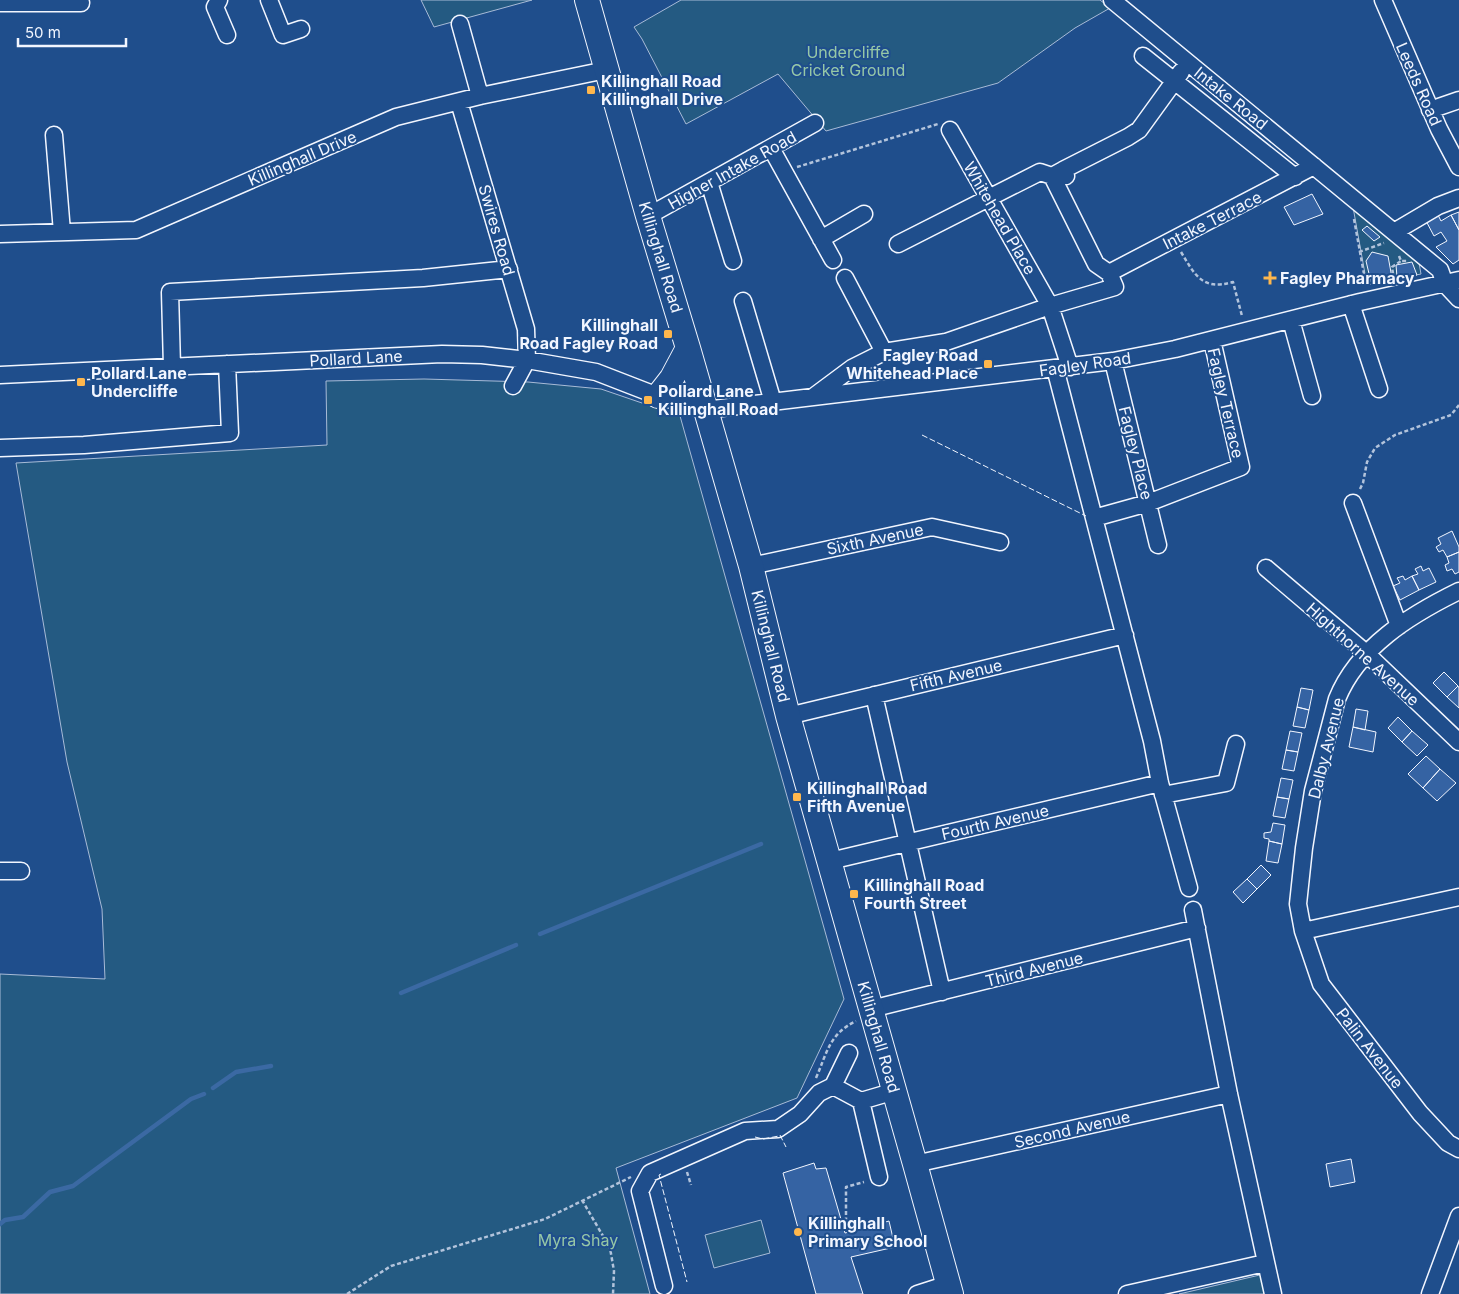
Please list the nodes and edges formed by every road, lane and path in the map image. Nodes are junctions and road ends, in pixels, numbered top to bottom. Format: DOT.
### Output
graph roads {
  1 [pos="79,0"];
  2 [pos="219,0"];
  3 [pos="269,0"];
  4 [pos="587,0"];
  5 [pos="1112,0"];
  6 [pos="1382,0"];
  7 [pos="0,2"];
  8 [pos="460,24"];
  9 [pos="302,28"];
  10 [pos="227,35"];
  11 [pos="1143,56"];
  12 [pos="1188,62"];
  13 [pos="606,70"];
  14 [pos="1174,81"];
  15 [pos="480,96"];
  16 [pos="1459,100"];
  17 [pos="459,102"];
  18 [pos="1430,110"];
  19 [pos="815,123"];
  20 [pos="950,130"];
  21 [pos="54,135"];
  22 [pos="771,148"];
  23 [pos="1314,166"];
  24 [pos="1459,167"];
  25 [pos="784,172"];
  26 [pos="1060,174"];
  27 [pos="1295,177"];
  28 [pos="710,182"];
  29 [pos="1350,195"];
  30 [pos="1459,198"];
  31 [pos="989,199"];
  32 [pos="864,214"];
  33 [pos="648,216"];
  34 [pos="62,232"];
  35 [pos="0,234"];
  36 [pos="1390,237"];
  37 [pos="821,239"];
  38 [pos="1173,240"];
  39 [pos="898,244"];
  40 [pos="1359,252"];
  41 [pos="833,260"];
  42 [pos="733,261"];
  43 [pos="1401,261"];
  44 [pos="509,269"];
  45 [pos="1109,273"];
  46 [pos="845,278"];
  47 [pos="1402,280"];
  48 [pos="1395,281"];
  49 [pos="1452,282"];
  50 [pos="1388,283"];
  51 [pos="1366,288"];
  52 [pos="1459,299"];
  53 [pos="743,301"];
  54 [pos="1351,304"];
  55 [pos="1050,306"];
  56 [pos="1290,320"];
  57 [pos="1246,331"];
  58 [pos="1212,340"];
  59 [pos="688,348"];
  60 [pos="884,352"];
  61 [pos="527,360"];
  62 [pos="1113,362"];
  63 [pos="227,364"];
  64 [pos="172,367"];
  65 [pos="1063,368"];
  66 [pos="0,375"];
  67 [pos="513,386"];
  68 [pos="1379,389"];
  69 [pos="658,396"];
  70 [pos="1312,396"];
  71 [pos="812,397"];
  72 [pos="773,402"];
  73 [pos="1459,405"];
  74 [pos="705,410"];
  75 [pos="0,448"];
  76 [pos="1148,503"];
  77 [pos="1353,503"];
  78 [pos="1094,518"];
  79 [pos="1000,542"];
  80 [pos="1158,545"];
  81 [pos="751,566"];
  82 [pos="1266,568"];
  83 [pos="1459,592"];
  84 [pos="1399,626"];
  85 [pos="1125,635"];
  86 [pos="1366,654"];
  87 [pos="874,695"];
  88 [pos="788,716"];
  89 [pos="1459,742"];
  90 [pos="1236,744"];
  91 [pos="1162,789"];
  92 [pos="908,842"];
  93 [pos="830,861"];
  94 [pos="0,870"];
  95 [pos="21,871"];
  96 [pos="1189,888"];
  97 [pos="1459,897"];
  98 [pos="1193,910"];
  99 [pos="1197,928"];
  100 [pos="1303,931"];
  101 [pos="942,992"];
  102 [pos="872,1011"];
  103 [pos="849,1053"];
  104 [pos="814,1080"];
  105 [pos="833,1086"];
  106 [pos="894,1091"];
  107 [pos="1229,1094"];
  108 [pos="861,1101"];
  109 [pos="1459,1149"];
  110 [pos="683,1158"];
  111 [pos="915,1164"];
  112 [pos="637,1174"];
  113 [pos="879,1177"];
  114 [pos="691,1185"];
  115 [pos="582,1200"];
  116 [pos="1459,1216"];
  117 [pos="1265,1263"];
  118 [pos="664,1286"];
  119 [pos="949,1289"];
  120 [pos="347,1294"];
  121 [pos="613,1294"];
  122 [pos="917,1294"];
  123 [pos="1127,1294"];
  124 [pos="1272,1294"];
  125 [pos="1430,1294"];
  1 -- 7 [label="street"];
  2 -- 10 [label="street"];
  3 -- 9 [label="street"];
  4 -- 13 [label="highway, Killinghall Road"];
  5 -- 12 [label="street, Intake Road"];
  6 -- 18 [label="street, Leeds Road"];
  8 -- 15 [label="street"];
  11 -- 14 [label="street, Intake Road"];
  12 -- 14 [label="street"];
  12 -- 23 [label="street, Intake Road"];
  13 -- 15 [label="street, Killinghall Drive"];
  13 -- 33 [label="highway, Killinghall Road"];
  14 -- 26 [label="street"];
  14 -- 27 [label="street, Intake Road"];
  15 -- 17 [label="street, Killinghall Drive"];
  16 -- 18 [label="street"];
  17 -- 34 [label="street, Killinghall Drive"];
  17 -- 44 [label="street, Swires Road"];
  18 -- 24 [label="street, Leeds Road"];
  19 -- 22 [label="street, Higher Intake Road"];
  20 -- 25 [label="path"];
  20 -- 31 [label="street, Whitehead Place"];
  21 -- 34 [label="street"];
  22 -- 25 [label="street"];
  22 -- 28 [label="street, Higher Intake Road"];
  23 -- 27 [label="street, Intake Terrace"];
  23 -- 29 [label="street, Intake Road"];
  25 -- 37 [label="street"];
  26 -- 31 [label="street"];
  26 -- 45 [label="street"];
  27 -- 38 [label="street, Intake Terrace"];
  28 -- 33 [label="street, Higher Intake Road"];
  28 -- 42 [label="street"];
  29 -- 36 [label="street, Intake Road"];
  29 -- 40 [label="path"];
  30 -- 36 [label="street"];
  31 -- 39 [label="street"];
  31 -- 55 [label="street, Whitehead Place"];
  32 -- 37 [label="street"];
  33 -- 59 [label="highway, Killinghall Road"];
  34 -- 35 [label="street, Killinghall Drive"];
  36 -- 40 [label="path"];
  36 -- 49 [label="street, Intake Road"];
  37 -- 41 [label="street"];
  38 -- 45 [label="street, Intake Terrace"];
  38 -- 57 [label="path"];
  40 -- 51 [label="path"];
  43 -- 48 [label="path"];
  44 -- 61 [label="street, Swires Road"];
  44 -- 64 [label="street"];
  45 -- 55 [label="street"];
  46 -- 60 [label="street"];
  47 -- 48 [label="path"];
  48 -- 50 [label="path"];
  49 -- 52 [label="street, Intake Road"];
  49 -- 54 [label="street, Fagley Road"];
  53 -- 72 [label="street"];
  54 -- 56 [label="street, Fagley Road"];
  54 -- 68 [label="street"];
  55 -- 60 [label="street"];
  55 -- 65 [label="street, Whitehead Place"];
  56 -- 57 [label="street, Fagley Road"];
  56 -- 70 [label="street"];
  57 -- 58 [label="street, Fagley Road"];
  58 -- 62 [label="street, Fagley Road"];
  58 -- 76 [label="street, Fagley Terrace"];
  59 -- 69 [label="highway"];
  59 -- 74 [label="highway, Killinghall Road"];
  60 -- 71 [label="street"];
  61 -- 63 [label="street, Pollard Lane"];
  61 -- 67 [label="street"];
  61 -- 69 [label="street, Pollard Lane"];
  62 -- 65 [label="street, Fagley Road"];
  62 -- 76 [label="street, Fagley Place"];
  63 -- 64 [label="street, Pollard Lane"];
  63 -- 75 [label="street"];
  64 -- 66 [label="street, Pollard Lane"];
  65 -- 71 [label="street, Fagley Road"];
  65 -- 78 [label="street, Whitehead Place"];
  69 -- 74 [label="street, Pollard Lane"];
  71 -- 72 [label="street, Fagley Road"];
  72 -- 74 [label="street, Fagley Road"];
  73 -- 77 [label="path"];
  74 -- 81 [label="highway, Killinghall Road"];
  76 -- 78 [label="street"];
  76 -- 80 [label="street, Fagley Place"];
  77 -- 84 [label="street"];
  78 -- 85 [label="street, Whitehead Place"];
  79 -- 81 [label="street, Sixth Avenue"];
  81 -- 88 [label="highway, Killinghall Road"];
  82 -- 86 [label="street, Highthorne Avenue"];
  83 -- 84 [label="street, Dalby Avenue"];
  84 -- 86 [label="street, Dalby Avenue"];
  85 -- 87 [label="street, Fifth Avenue"];
  85 -- 91 [label="street, Whitehead Place"];
  86 -- 89 [label="street, Highthorne Avenue"];
  86 -- 100 [label="street, Dalby Avenue"];
  87 -- 88 [label="street, Fifth Avenue"];
  87 -- 92 [label="street"];
  88 -- 93 [label="highway, Killinghall Road"];
  90 -- 91 [label="street, Fourth Avenue"];
  91 -- 92 [label="street, Fourth Avenue"];
  91 -- 96 [label="street, Whitehead Place"];
  92 -- 93 [label="street, Fourth Avenue"];
  92 -- 101 [label="street"];
  93 -- 102 [label="highway, Killinghall Road"];
  94 -- 95 [label="street"];
  97 -- 100 [label="street"];
  98 -- 99 [label="street"];
  99 -- 101 [label="street, Third Avenue"];
  99 -- 107 [label="street"];
  100 -- 109 [label="street, Palin Avenue"];
  101 -- 102 [label="street, Third Avenue"];
  102 -- 104 [label="path"];
  102 -- 106 [label="highway, Killinghall Road"];
  103 -- 105 [label="street"];
  105 -- 108 [label="street"];
  105 -- 110 [label="street"];
  106 -- 108 [label="street"];
  106 -- 111 [label="highway, Killinghall Road"];
  107 -- 111 [label="street, Second Avenue"];
  107 -- 117 [label="street"];
  108 -- 113 [label="street"];
  110 -- 114 [label="path"];
  110 -- 118 [label="street"];
  111 -- 119 [label="highway, Killinghall Road"];
  112 -- 115 [label="path"];
  115 -- 120 [label="path"];
  115 -- 121 [label="path"];
  116 -- 125 [label="street"];
  117 -- 123 [label="street"];
  117 -- 124 [label="street"];
  119 -- 122 [label="street"];
}
